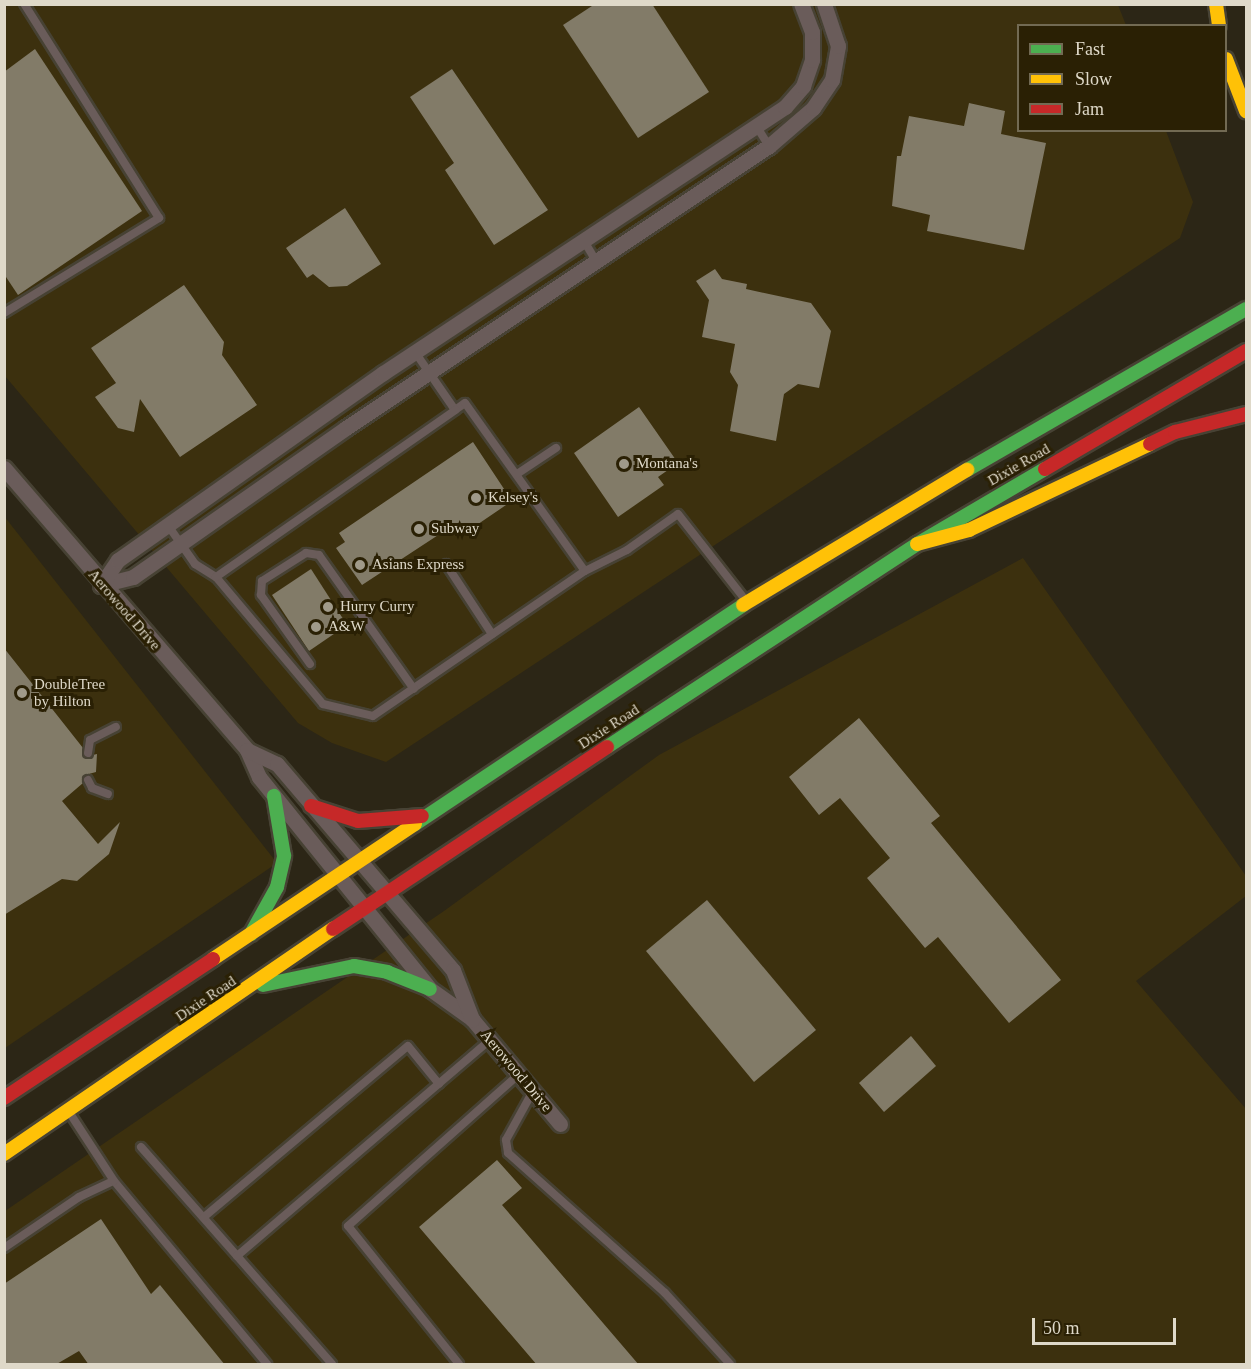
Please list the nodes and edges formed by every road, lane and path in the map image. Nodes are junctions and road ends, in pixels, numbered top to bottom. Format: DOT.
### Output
graph roads {
  1 [pos="24,4"];
  2 [pos="801,4"];
  3 [pos="824,4"];
  4 [pos="1216,4"];
  5 [pos="1219,24"];
  6 [pos="1227,61"];
  7 [pos="1246,111"];
  8 [pos="757,127"];
  9 [pos="768,146"];
  10 [pos="584,241"];
  11 [pos="596,261"];
  12 [pos="1246,309"];
  13 [pos="4,313"];
  14 [pos="1246,351"];
  15 [pos="415,352"];
  16 [pos="430,372"];
  17 [pos="455,410"];
  18 [pos="1246,414"];
  19 [pos="556,448"];
  20 [pos="4,468"];
  21 [pos="517,474"];
  22 [pos="167,524"];
  23 [pos="181,543"];
  24 [pos="917,544"];
  25 [pos="446,564"];
  26 [pos="585,571"];
  27 [pos="216,578"];
  28 [pos="101,585"];
  29 [pos="747,602"];
  30 [pos="492,634"];
  31 [pos="310,664"];
  32 [pos="414,689"];
  33 [pos="116,727"];
  34 [pos="247,750"];
  35 [pos="88,753"];
  36 [pos="88,780"];
  37 [pos="108,794"];
  38 [pos="274,796"];
  39 [pos="311,806"];
  40 [pos="432,814"];
  41 [pos="360,861"];
  42 [pos="339,875"];
  43 [pos="387,892"];
  44 [pos="364,907"];
  45 [pos="250,936"];
  46 [pos="430,989"];
  47 [pos="248,990"];
  48 [pos="472,1018"];
  49 [pos="490,1040"];
  50 [pos="519,1074"];
  51 [pos="439,1084"];
  52 [pos="534,1090"];
  53 [pos="4,1098"];
  54 [pos="68,1111"];
  55 [pos="560,1124"];
  56 [pos="141,1147"];
  57 [pos="4,1154"];
  58 [pos="114,1181"];
  59 [pos="204,1217"];
  60 [pos="4,1248"];
  61 [pos="237,1256"];
  62 [pos="267,1365"];
  63 [pos="332,1365"];
  64 [pos="459,1365"];
  65 [pos="730,1365"];
  1 -- 13 [label="lane"];
  2 -- 8 [label="street"];
  3 -- 9 [label="street"];
  4 -- 5 [label="main road"];
  6 -- 7 [label="main road"];
  8 -- 9 [label="lane"];
  8 -- 10 [label="street"];
  9 -- 11 [label="street"];
  10 -- 11 [label="lane"];
  10 -- 15 [label="street"];
  11 -- 16 [label="street"];
  12 -- 29 [label="main road, Dixie Road"];
  14 -- 24 [label="main road, Dixie Road"];
  15 -- 16 [label="lane"];
  15 -- 22 [label="street"];
  16 -- 17 [label="lane"];
  16 -- 23 [label="street"];
  17 -- 21 [label="lane"];
  17 -- 27 [label="lane"];
  18 -- 24 [label="main road"];
  19 -- 21 [label="lane"];
  20 -- 28 [label="street, Aerowood Drive"];
  21 -- 26 [label="lane"];
  22 -- 23 [label="lane"];
  22 -- 28 [label="street"];
  23 -- 27 [label="lane"];
  23 -- 28 [label="street"];
  24 -- 43 [label="main road, Dixie Road"];
  25 -- 30 [label="lane"];
  26 -- 29 [label="lane"];
  26 -- 30 [label="lane"];
  27 -- 32 [label="lane"];
  28 -- 34 [label="street, Aerowood Drive"];
  29 -- 40 [label="main road, Dixie Road"];
  30 -- 32 [label="lane"];
  31 -- 32 [label="lane"];
  33 -- 35 [label="lane"];
  34 -- 38 [label="street, Aerowood Drive"];
  34 -- 39 [label="street, Aerowood Drive"];
  36 -- 37 [label="lane"];
  38 -- 42 [label="street, Aerowood Drive"];
  38 -- 45 [label="main road"];
  39 -- 40 [label="main road"];
  39 -- 41 [label="street, Aerowood Drive"];
  40 -- 41 [label="main road, Dixie Road"];
  41 -- 42 [label="main road, Dixie Road"];
  41 -- 43 [label="street, Aerowood Drive"];
  42 -- 44 [label="street, Aerowood Drive"];
  42 -- 45 [label="main road, Dixie Road"];
  43 -- 44 [label="main road, Dixie Road"];
  43 -- 48 [label="street, Aerowood Drive"];
  44 -- 46 [label="street, Aerowood Drive"];
  44 -- 47 [label="main road, Dixie Road"];
  45 -- 53 [label="main road, Dixie Road"];
  46 -- 47 [label="main road"];
  46 -- 48 [label="street, Aerowood Drive"];
  47 -- 54 [label="main road, Dixie Road"];
  48 -- 49 [label="street, Aerowood Drive"];
  49 -- 50 [label="street, Aerowood Drive"];
  49 -- 51 [label="lane"];
  50 -- 52 [label="street, Aerowood Drive"];
  50 -- 64 [label="lane"];
  51 -- 59 [label="lane"];
  51 -- 61 [label="lane"];
  52 -- 55 [label="street, Aerowood Drive"];
  52 -- 65 [label="lane"];
  54 -- 57 [label="main road, Dixie Road"];
  54 -- 58 [label="lane"];
  56 -- 59 [label="lane"];
  58 -- 60 [label="lane"];
  58 -- 62 [label="lane"];
  59 -- 61 [label="lane"];
  61 -- 63 [label="lane"];
}
